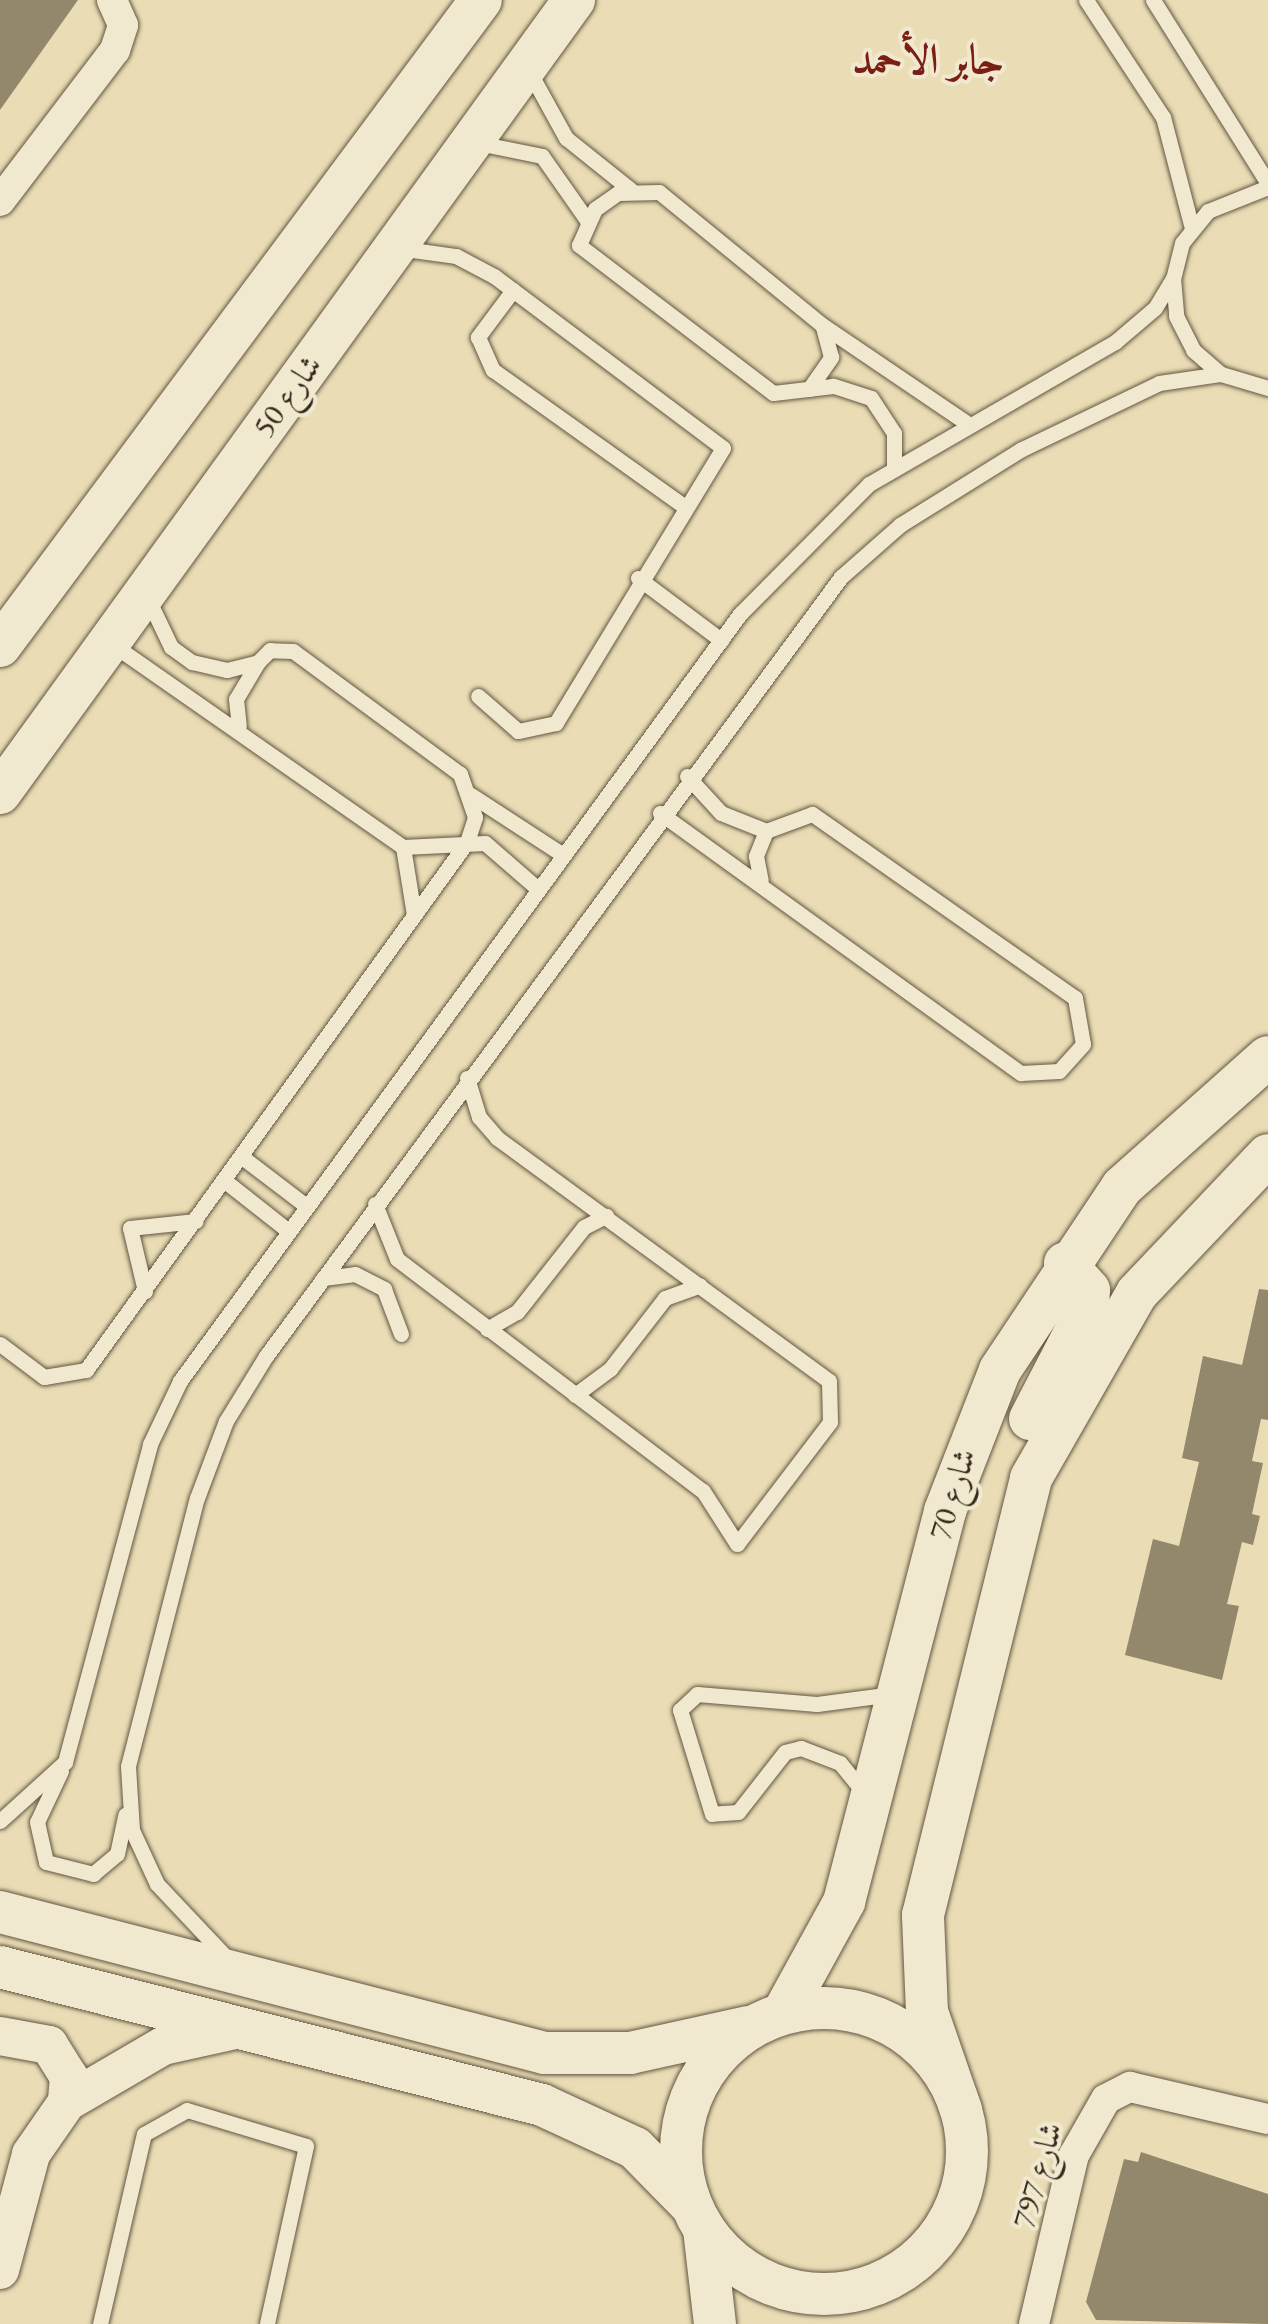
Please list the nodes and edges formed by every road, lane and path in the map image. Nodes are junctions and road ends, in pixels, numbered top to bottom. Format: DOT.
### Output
graph roads {
  1 [pos="112,0"];
  2 [pos="481,0"];
  3 [pos="574,0"];
  4 [pos="1086,0"];
  5 [pos="1153,0"];
  6 [pos="528,65"];
  7 [pos="469,145"];
  8 [pos="1268,185"];
  9 [pos="632,190"];
  10 [pos="0,201"];
  11 [pos="587,220"];
  12 [pos="1192,228"];
  13 [pos="395,247"];
  14 [pos="1172,278"];
  15 [pos="514,290"];
  16 [pos="822,325"];
  17 [pos="1221,374"];
  18 [pos="1268,388"];
  19 [pos="806,391"];
  20 [pos="965,422"];
  21 [pos="894,465"];
  22 [pos="684,506"];
  23 [pos="638,578"];
  24 [pos="147,589"];
  25 [pos="721,640"];
  26 [pos="110,642"];
  27 [pos="0,646"];
  28 [pos="258,662"];
  29 [pos="478,696"];
  30 [pos="239,726"];
  31 [pos="688,776"];
  32 [pos="0,793"];
  33 [pos="471,795"];
  34 [pos="660,814"];
  35 [pos="766,831"];
  36 [pos="467,842"];
  37 [pos="404,846"];
  38 [pos="563,855"];
  39 [pos="761,882"];
  40 [pos="538,888"];
  41 [pos="414,916"];
  42 [pos="1268,1057"];
  43 [pos="467,1078"];
  44 [pos="1268,1155"];
  45 [pos="242,1157"];
  46 [pos="224,1180"];
  47 [pos="375,1204"];
  48 [pos="305,1205"];
  49 [pos="606,1216"];
  50 [pos="196,1221"];
  51 [pos="287,1230"];
  52 [pos="1065,1264"];
  53 [pos="323,1278"];
  54 [pos="700,1286"];
  55 [pos="146,1291"];
  56 [pos="487,1329"];
  57 [pos="400,1334"];
  58 [pos="0,1344"];
  59 [pos="575,1395"];
  60 [pos="1031,1478"];
  61 [pos="896,1694"];
  62 [pos="65,1762"];
  63 [pos="126,1802"];
  64 [pos="872,1802"];
  65 [pos="0,1822"];
  66 [pos="0,1912"];
  67 [pos="0,1967"];
  68 [pos="278,1988"];
  69 [pos="768,2020"];
  70 [pos="235,2030"];
  71 [pos="0,2036"];
  72 [pos="67,2102"];
  73 [pos="962,2110"];
  74 [pos="1268,2120"];
  75 [pos="697,2217"];
  76 [pos="0,2270"];
  77 [pos="862,2289"];
  78 [pos="100,2324"];
  79 [pos="267,2324"];
  80 [pos="715,2324"];
  81 [pos="828,2324"];
  82 [pos="1034,2324"];
  1 -- 10 [label="street"];
  2 -- 27 [label="main road"];
  3 -- 6 [label="main road, شارع 50"];
  4 -- 12 [label="lane"];
  5 -- 8 [label="lane"];
  6 -- 7 [label="main road, شارع 50"];
  6 -- 9 [label="lane"];
  7 -- 11 [label="lane"];
  7 -- 13 [label="main road, شارع 50"];
  8 -- 12 [label="lane"];
  9 -- 11 [label="lane"];
  9 -- 16 [label="lane"];
  11 -- 19 [label="lane"];
  12 -- 14 [label="lane"];
  13 -- 15 [label="lane"];
  13 -- 24 [label="main road, شارع 50"];
  14 -- 17 [label="lane"];
  14 -- 20 [label="lane"];
  15 -- 22 [label="lane"];
  15 -- 22 [label="lane"];
  16 -- 19 [label="lane"];
  16 -- 20 [label="lane"];
  17 -- 18 [label="lane"];
  17 -- 31 [label="lane"];
  19 -- 21 [label="lane"];
  20 -- 21 [label="lane"];
  21 -- 25 [label="lane"];
  22 -- 23 [label="lane"];
  23 -- 25 [label="lane"];
  23 -- 29 [label="lane"];
  24 -- 26 [label="main road, شارع 50"];
  24 -- 28 [label="lane"];
  25 -- 38 [label="lane"];
  26 -- 30 [label="lane"];
  26 -- 32 [label="main road, شارع 50"];
  28 -- 30 [label="lane"];
  28 -- 33 [label="lane"];
  30 -- 37 [label="lane"];
  31 -- 34 [label="lane"];
  31 -- 35 [label="lane"];
  33 -- 36 [label="lane"];
  33 -- 38 [label="lane"];
  34 -- 39 [label="lane"];
  34 -- 43 [label="lane"];
  35 -- 39 [label="lane"];
  35 -- 39 [label="lane"];
  36 -- 37 [label="lane"];
  36 -- 40 [label="lane"];
  36 -- 41 [label="lane"];
  37 -- 41 [label="lane"];
  38 -- 40 [label="lane"];
  40 -- 48 [label="lane"];
  41 -- 45 [label="lane"];
  42 -- 52 [label="main road, شارع 70"];
  43 -- 47 [label="lane"];
  43 -- 49 [label="lane"];
  44 -- 60 [label="main road"];
  45 -- 46 [label="lane"];
  45 -- 48 [label="lane"];
  46 -- 50 [label="lane"];
  46 -- 51 [label="lane"];
  47 -- 53 [label="lane"];
  47 -- 56 [label="lane"];
  48 -- 51 [label="lane"];
  49 -- 54 [label="lane"];
  49 -- 56 [label="lane"];
  50 -- 55 [label="lane"];
  50 -- 55 [label="lane"];
  51 -- 62 [label="lane"];
  52 -- 60 [label="main road"];
  52 -- 61 [label="main road, شارع 70"];
  53 -- 57 [label="lane"];
  53 -- 63 [label="lane"];
  54 -- 59 [label="lane"];
  54 -- 59 [label="lane"];
  55 -- 58 [label="lane"];
  56 -- 59 [label="lane"];
  60 -- 73 [label="main road"];
  61 -- 64 [label="main road, شارع 70"];
  61 -- 64 [label="lane"];
  62 -- 63 [label="lane"];
  62 -- 65 [label="lane"];
  63 -- 68 [label="lane"];
  64 -- 69 [label="main road, شارع 70"];
  66 -- 68 [label="main road"];
  67 -- 70 [label="main road"];
  68 -- 69 [label="main road"];
  69 -- 73 [label="main road"];
  69 -- 75 [label="main road"];
  70 -- 72 [label="street"];
  70 -- 75 [label="main road"];
  71 -- 72 [label="street"];
  72 -- 76 [label="street"];
  73 -- 77 [label="main road"];
  74 -- 82 [label="street, شارع 797"];
  75 -- 77 [label="main road"];
  75 -- 80 [label="main road"];
  77 -- 81 [label="main road"];
  78 -- 79 [label="lane"];
}
